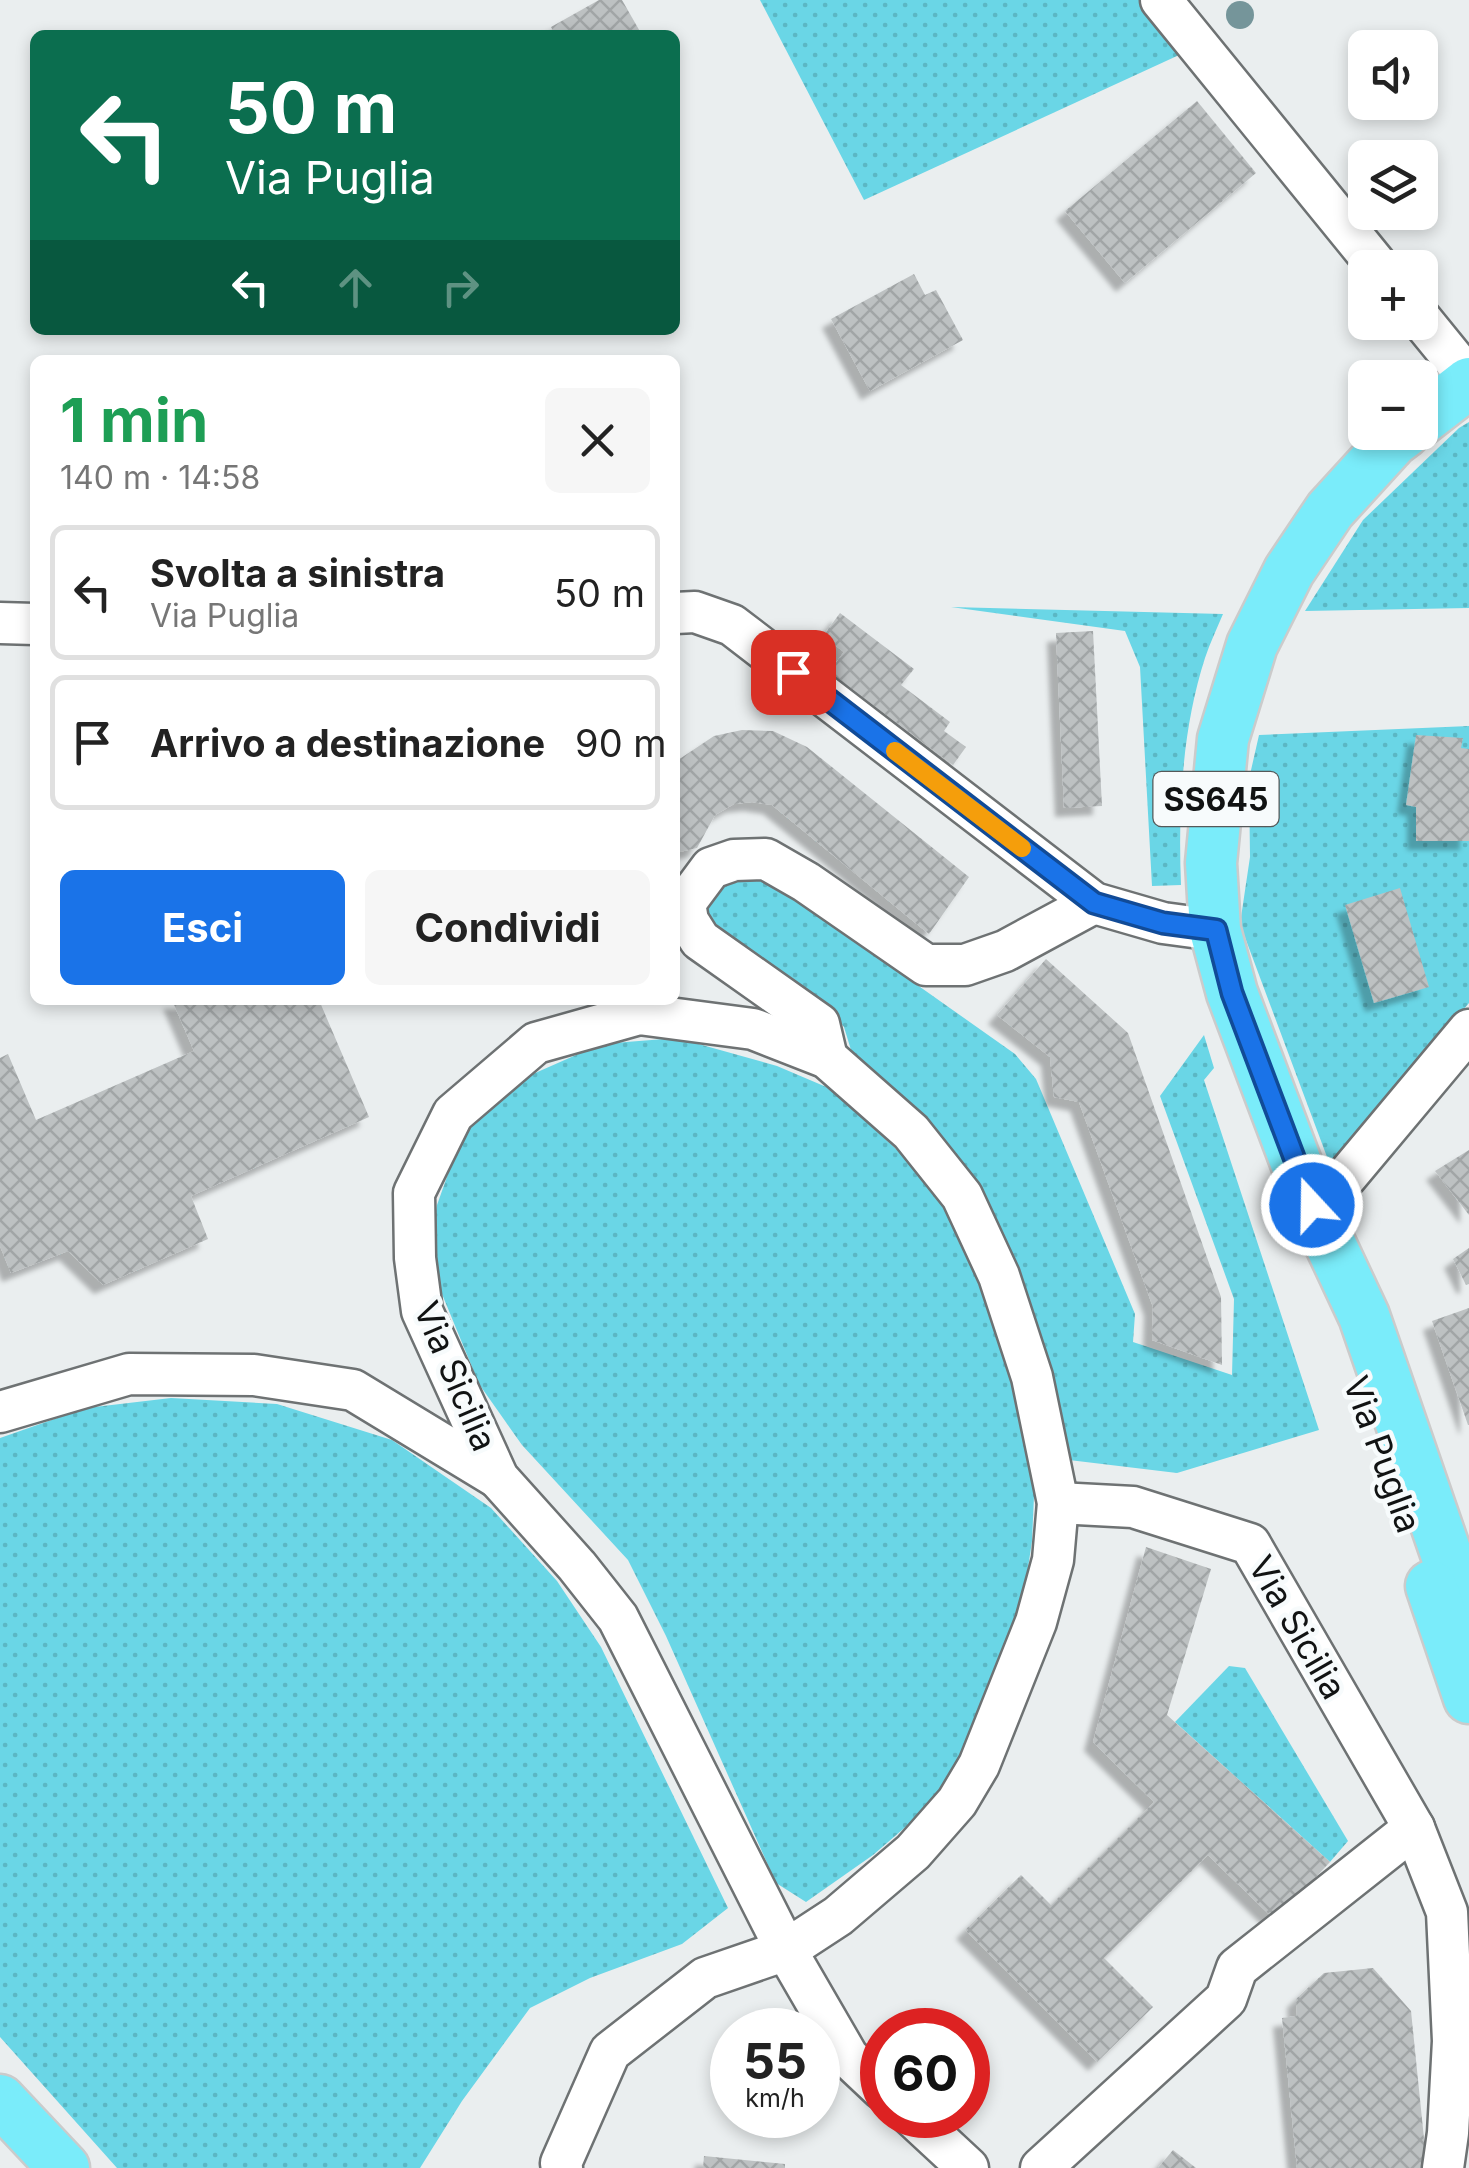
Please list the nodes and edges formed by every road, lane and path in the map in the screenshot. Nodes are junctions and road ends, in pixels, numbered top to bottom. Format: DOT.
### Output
graph roads {
  1 [pos="1160,0"];
  2 [pos="1364,250"];
  3 [pos="1437,340"];
  4 [pos="1469,381"];
  5 [pos="1438,406"];
  6 [pos="1385,450"];
  7 [pos="680,613"];
  8 [pos="0,623"];
  9 [pos="30,624"];
  10 [pos="1094,903"];
  11 [pos="1216,930"];
  12 [pos="1469,1030"];
  13 [pos="827,1058"];
  14 [pos="1312,1205"];
  15 [pos="0,1412"];
  16 [pos="498,1478"];
  17 [pos="1058,1503"];
  18 [pos="1469,1620"];
  19 [pos="1469,1698"];
  20 [pos="1414,1828"];
  21 [pos="786,1950"];
  22 [pos="860,2068"];
  23 [pos="0,2100"];
  24 [pos="936,2138"];
  25 [pos="64,2168"];
  26 [pos="562,2168"];
  27 [pos="968,2168"];
  28 [pos="1041,2168"];
  29 [pos="1443,2168"];
  1 -- 2 [label="street"];
  3 -- 4 [label="street"];
  4 -- 5 [label="main road"];
  6 -- 11 [label="main road, Via Puglia / SS645"];
  7 -- 10 [label="street"];
  8 -- 9 [label="street"];
  10 -- 11 [label="street"];
  10 -- 13 [label="street"];
  11 -- 14 [label="main road, Via Puglia / SS645"];
  12 -- 14 [label="street"];
  13 -- 16 [label="street, Via Sicilia"];
  13 -- 17 [label="street, Via Sicilia"];
  14 -- 18 [label="main road, Via Puglia / SS645"];
  14 -- 19 [label="main road, Via Puglia / SS645"];
  15 -- 16 [label="street"];
  16 -- 21 [label="street, Via Sicilia"];
  17 -- 20 [label="street, Via Sicilia"];
  17 -- 21 [label="street, Via Sicilia"];
  20 -- 28 [label="street"];
  20 -- 29 [label="street, Via Sicilia"];
  21 -- 22 [label="street, Via Sicilia"];
  21 -- 26 [label="street, Via Sicilia"];
  23 -- 25 [label="main road"];
  24 -- 27 [label="street"];
}
